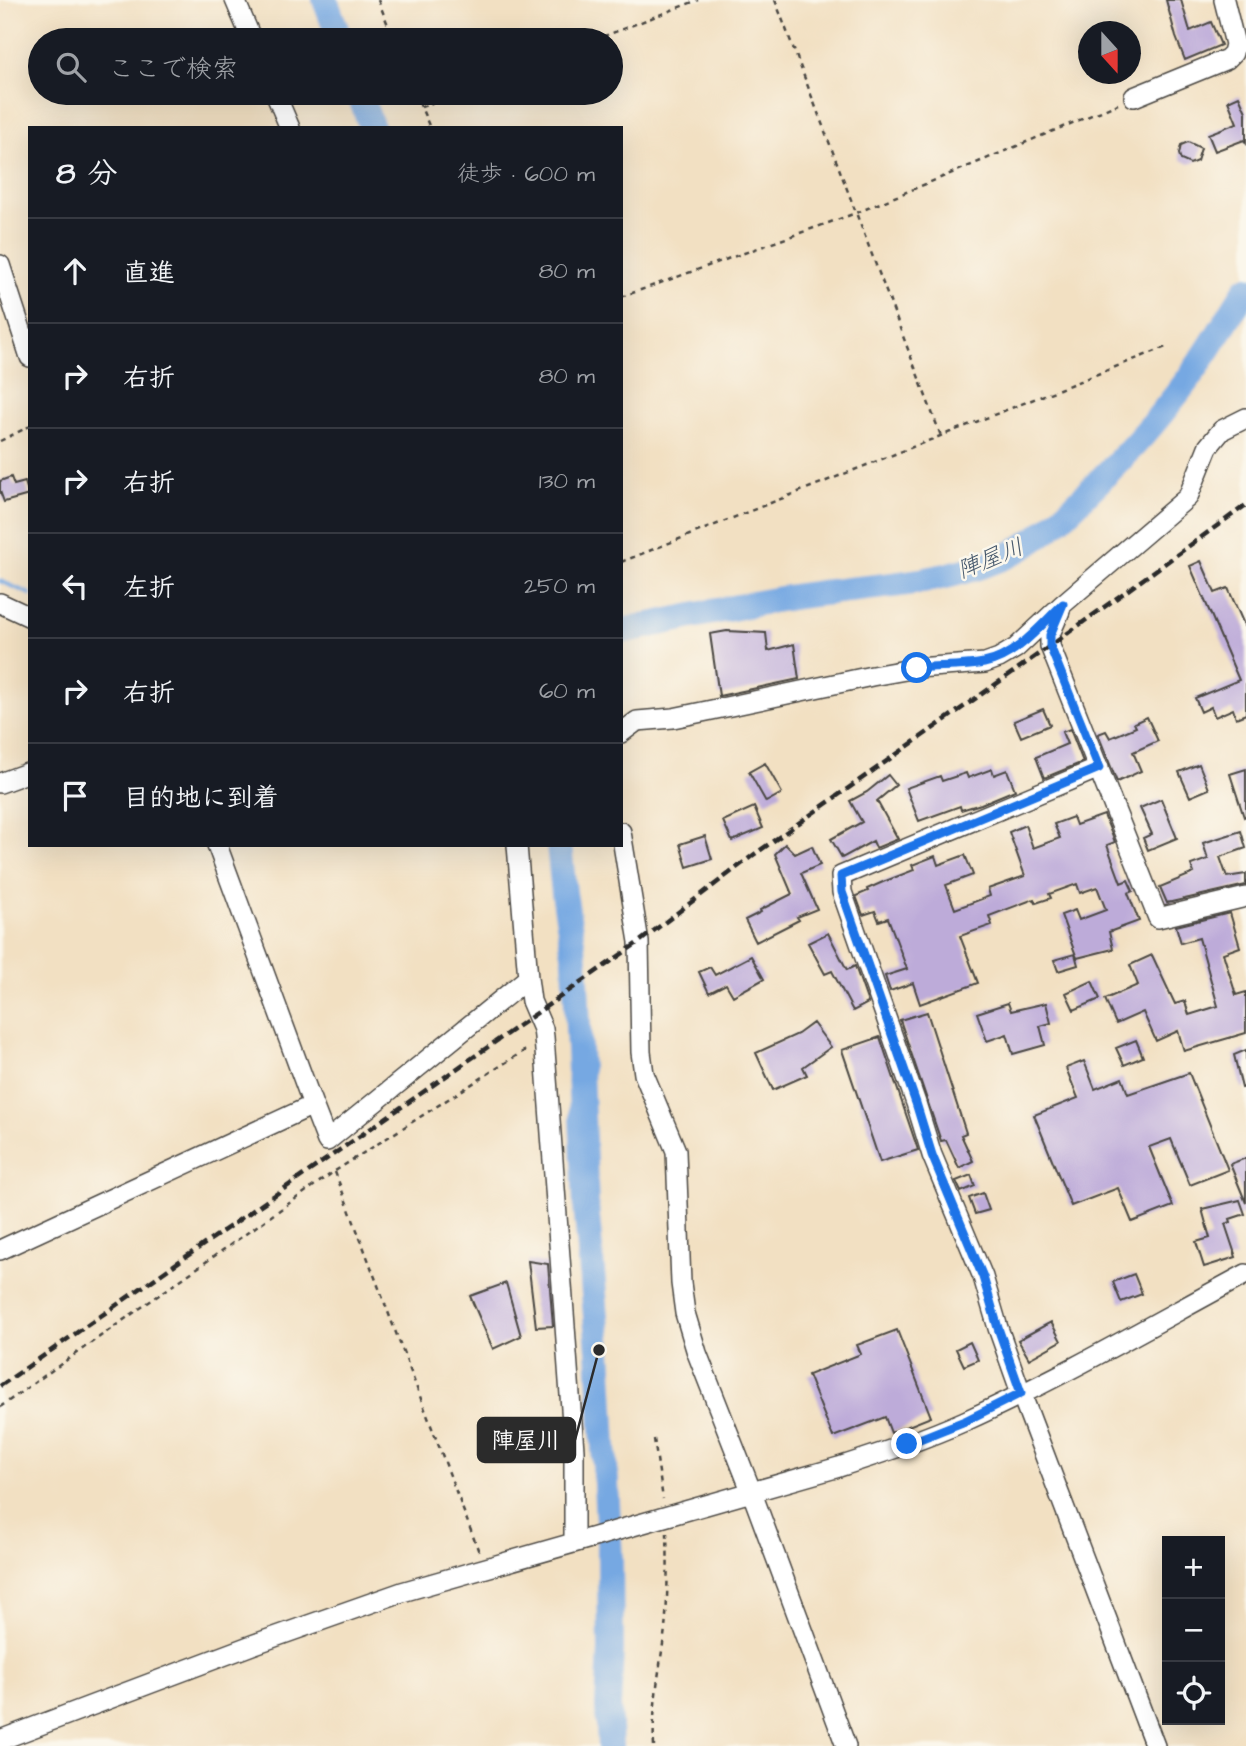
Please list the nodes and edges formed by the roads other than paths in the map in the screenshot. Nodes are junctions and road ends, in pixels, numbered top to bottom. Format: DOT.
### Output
graph roads {
  1 [pos="234,0"];
  2 [pos="1224,0"];
  3 [pos="247,28"];
  4 [pos="1135,97"];
  5 [pos="280,105"];
  6 [pos="289,126"];
  7 [pos="0,265"];
  8 [pos="28,350"];
  9 [pos="1246,418"];
  10 [pos="0,603"];
  11 [pos="1063,604"];
  12 [pos="28,616"];
  13 [pos="623,732"];
  14 [pos="1099,768"];
  15 [pos="28,773"];
  16 [pos="0,783"];
  17 [pos="623,844"];
  18 [pos="218,847"];
  19 [pos="517,847"];
  20 [pos="1246,897"];
  21 [pos="528,978"];
  22 [pos="313,1105"];
  23 [pos="0,1250"];
  24 [pos="1246,1274"];
  25 [pos="1021,1393"];
  26 [pos="752,1493"];
  27 [pos="578,1541"];
  28 [pos="0,1740"];
  29 [pos="846,1746"];
  30 [pos="1155,1746"];
  1 -- 3 [label="street"];
  2 -- 4 [label="street"];
  5 -- 6 [label="street"];
  7 -- 8 [label="street"];
  9 -- 11 [label="street"];
  10 -- 12 [label="street"];
  11 -- 13 [label="street"];
  11 -- 14 [label="street"];
  14 -- 20 [label="street"];
  14 -- 25 [label="street"];
  15 -- 16 [label="street"];
  17 -- 26 [label="street"];
  18 -- 22 [label="street"];
  19 -- 21 [label="street"];
  21 -- 22 [label="street"];
  21 -- 27 [label="street"];
  22 -- 23 [label="street"];
  24 -- 25 [label="street"];
  25 -- 26 [label="street"];
  25 -- 30 [label="street"];
  26 -- 27 [label="street"];
  26 -- 29 [label="street"];
  27 -- 28 [label="street"];
}
